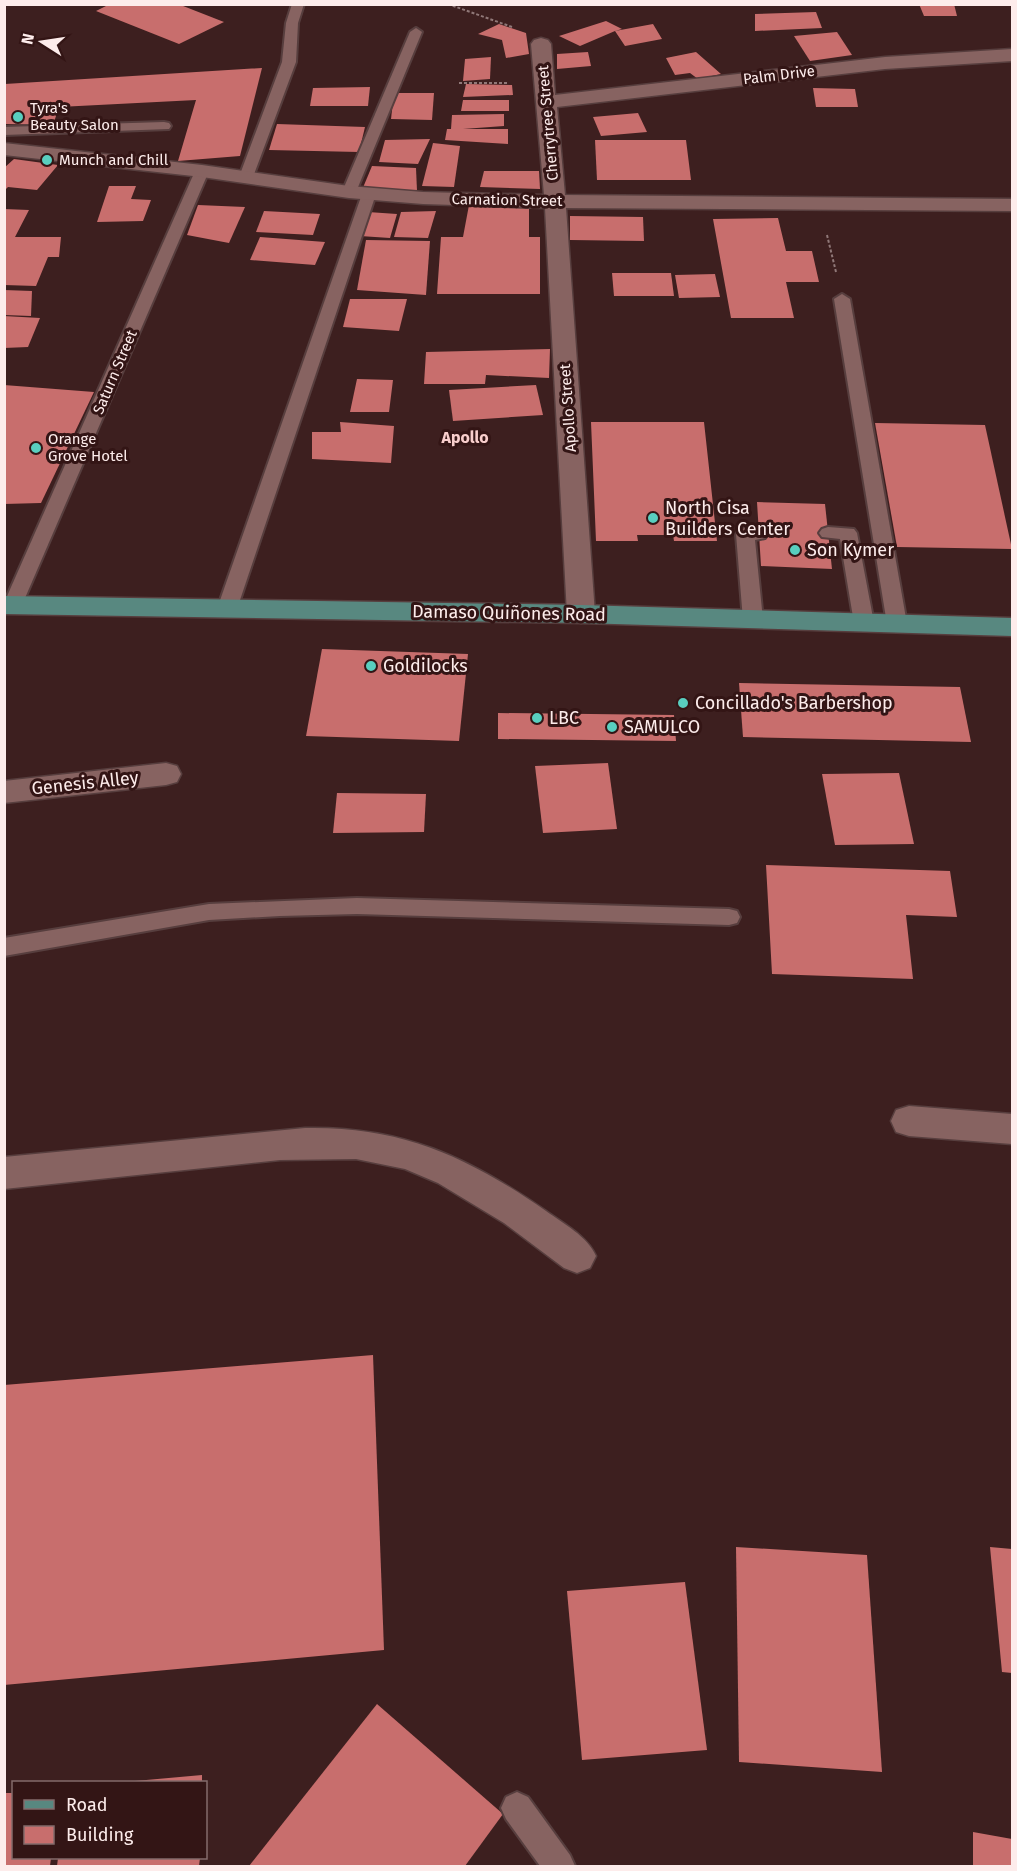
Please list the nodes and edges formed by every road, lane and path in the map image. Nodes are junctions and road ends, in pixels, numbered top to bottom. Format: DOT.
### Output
graph roads {
  1 [pos="298,4"];
  2 [pos="448,4"];
  3 [pos="416,32"];
  4 [pos="541,44"];
  5 [pos="1012,55"];
  6 [pos="459,83"];
  7 [pos="545,92"];
  8 [pos="164,126"];
  9 [pos="4,131"];
  10 [pos="4,149"];
  11 [pos="202,171"];
  12 [pos="246,177"];
  13 [pos="359,193"];
  14 [pos="555,201"];
  15 [pos="820,202"];
  16 [pos="1012,205"];
  17 [pos="842,299"];
  18 [pos="828,533"];
  19 [pos="759,534"];
  20 [pos="9,605"];
  21 [pos="227,609"];
  22 [pos="581,614"];
  23 [pos="753,620"];
  24 [pos="864,623"];
  25 [pos="897,624"];
  26 [pos="1012,627"];
  27 [pos="166,774"];
  28 [pos="4,792"];
  29 [pos="729,917"];
  30 [pos="4,947"];
  31 [pos="909,1121"];
  32 [pos="1012,1129"];
  33 [pos="4,1173"];
  34 [pos="577,1256"];
  35 [pos="517,1808"];
  36 [pos="559,1866"];
  1 -- 12 [label="lane"];
  2 -- 4 [label="path"];
  3 -- 13 [label="lane"];
  4 -- 7 [label="street, Cherrytree Street"];
  5 -- 7 [label="street, Palm Drive"];
  6 -- 7 [label="path"];
  7 -- 14 [label="street, Cherrytree Street"];
  8 -- 9 [label="lane"];
  10 -- 11 [label="street, Carnation Street"];
  11 -- 12 [label="street, Carnation Street"];
  11 -- 20 [label="lane, Saturn Street"];
  12 -- 13 [label="street, Carnation Street"];
  13 -- 14 [label="street, Carnation Street"];
  13 -- 21 [label="lane"];
  14 -- 15 [label="street, Carnation Street"];
  14 -- 22 [label="street, Apollo Street"];
  15 -- 16 [label="street, Carnation Street"];
  15 -- 17 [label="path"];
  17 -- 25 [label="lane"];
  18 -- 24 [label="lane"];
  19 -- 23 [label="lane"];
  20 -- 21 [label="main road, Damaso Quiñones Road"];
  21 -- 22 [label="main road, Damaso Quiñones Road"];
  22 -- 23 [label="main road, Damaso Quiñones Road"];
  23 -- 24 [label="main road, Damaso Quiñones Road"];
  24 -- 25 [label="main road, Damaso Quiñones Road"];
  25 -- 26 [label="main road, Damaso Quiñones Road"];
  27 -- 28 [label="street, Genesis Alley"];
  29 -- 30 [label="lane"];
  31 -- 32 [label="street"];
  33 -- 34 [label="street"];
  35 -- 36 [label="lane"];
}
